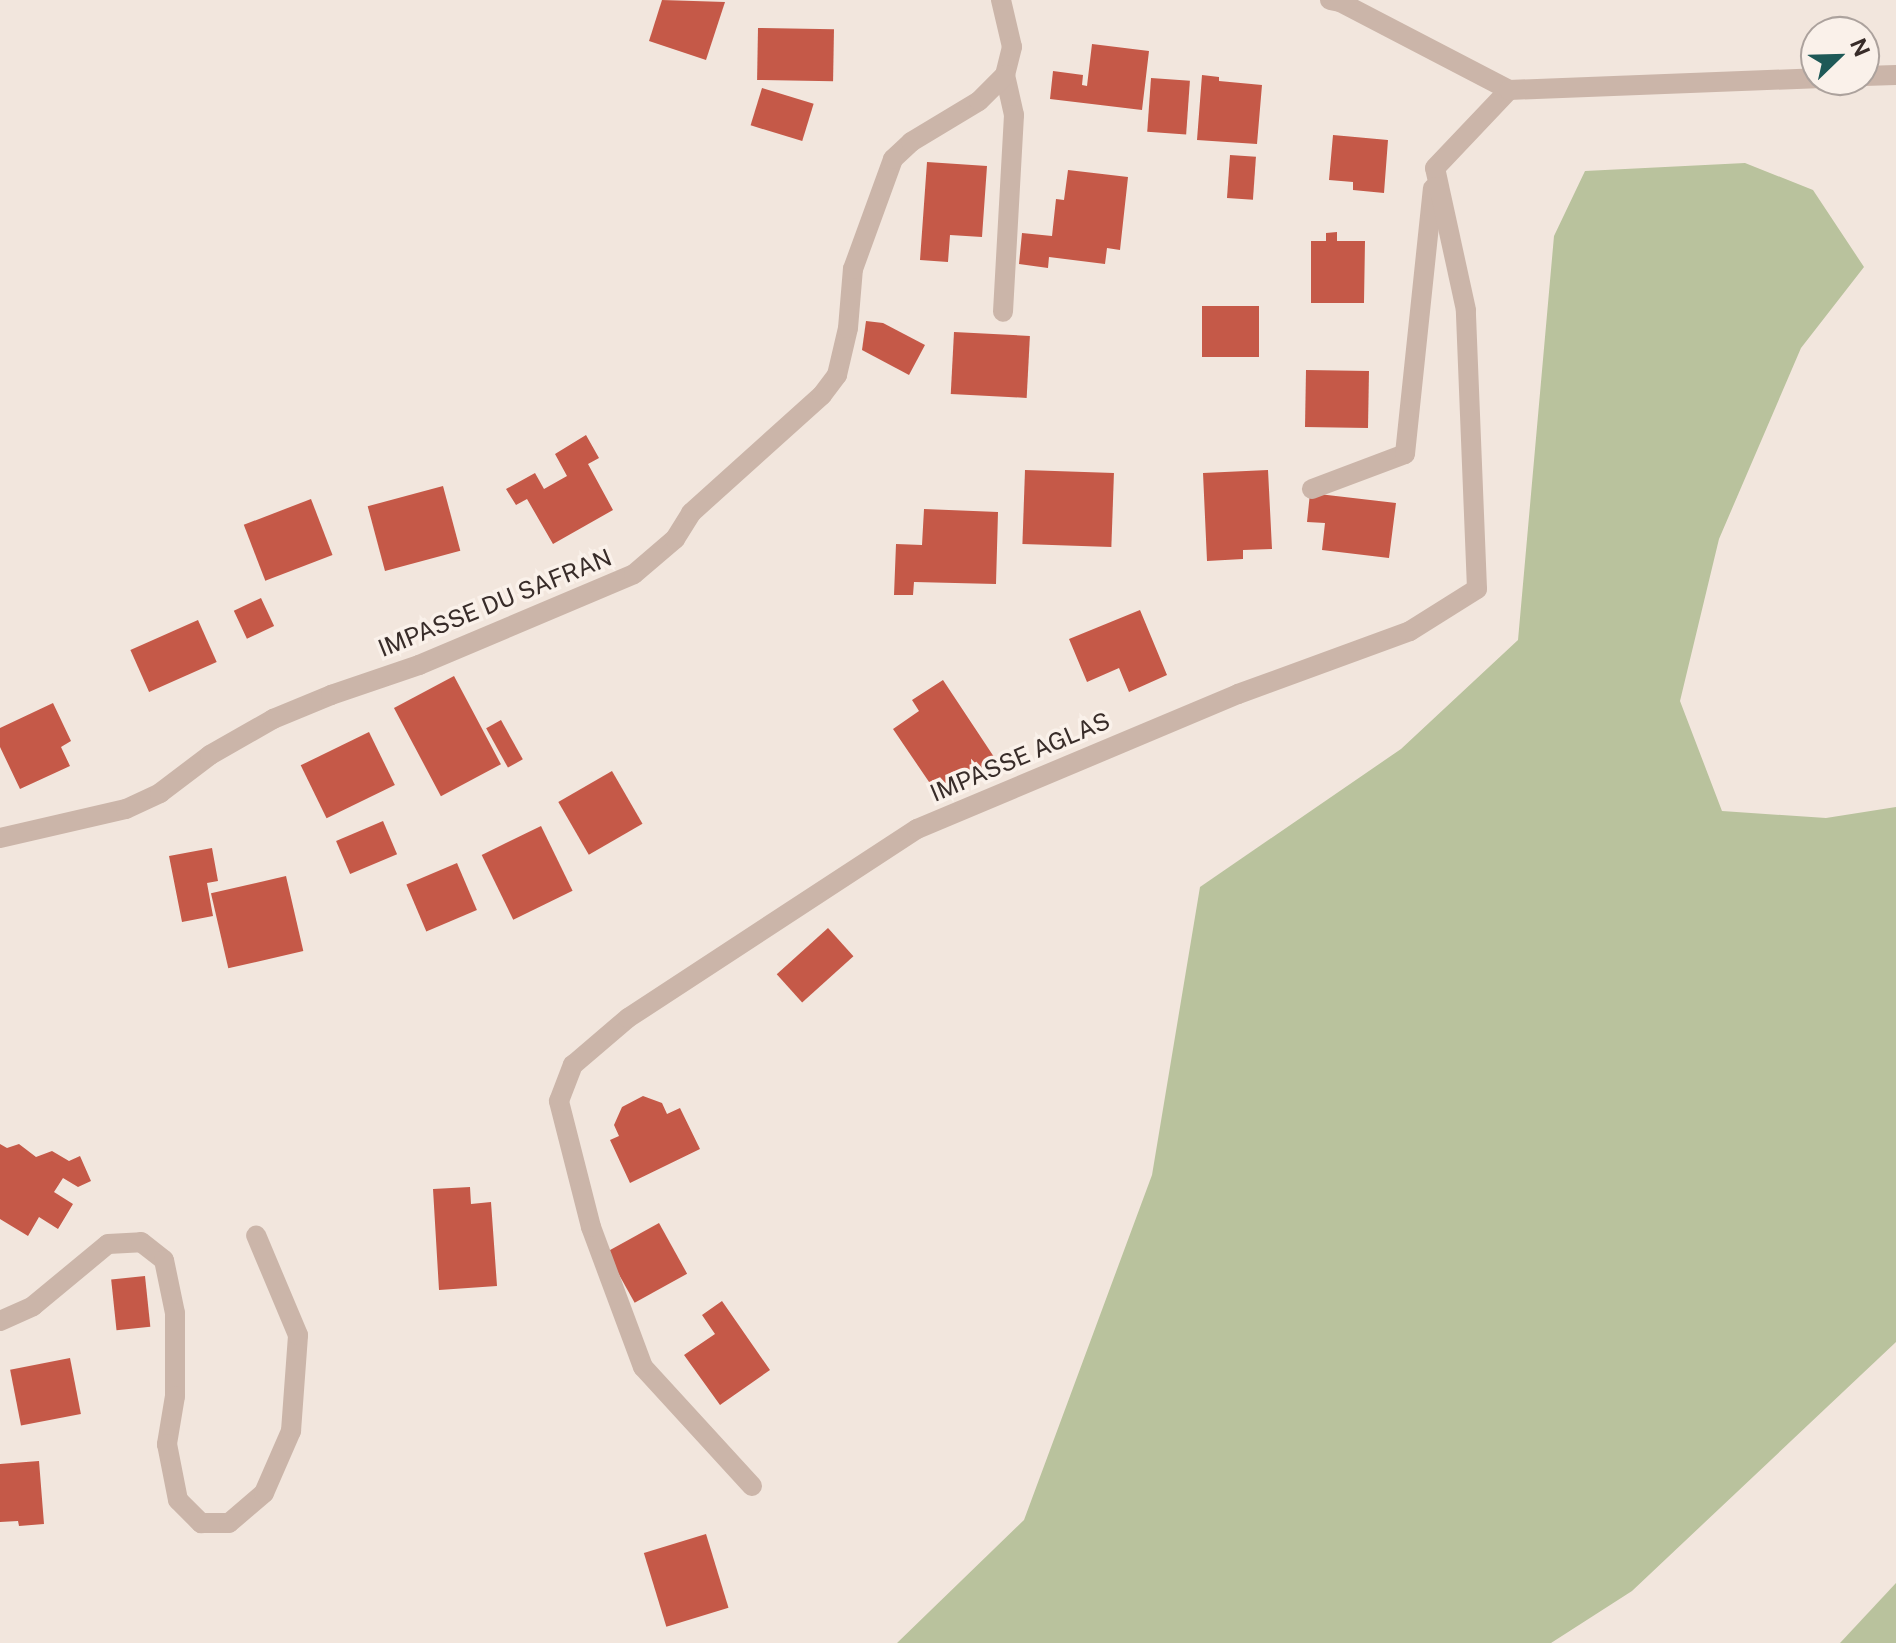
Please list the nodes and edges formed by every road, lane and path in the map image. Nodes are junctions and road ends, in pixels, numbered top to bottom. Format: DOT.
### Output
graph roads {
  1 [pos="1001,0"];
  2 [pos="1338,1"];
  3 [pos="1005,75"];
  4 [pos="1800,79"];
  5 [pos="1509,90"];
  6 [pos="1435,168"];
  7 [pos="1003,312"];
  8 [pos="1312,489"];
  9 [pos="0,838"];
  10 [pos="256,1235"];
  11 [pos="0,1321"];
  12 [pos="752,1486"];
  1 -- 3 [label="street"];
  2 -- 5 [label="street"];
  3 -- 7 [label="street"];
  3 -- 9 [label="street, IMPASSE DU SAFRAN"];
  4 -- 5 [label="street"];
  5 -- 6 [label="street"];
  6 -- 8 [label="street"];
  6 -- 12 [label="street, IMPASSE AGLAS"];
  10 -- 11 [label="street"];
}
